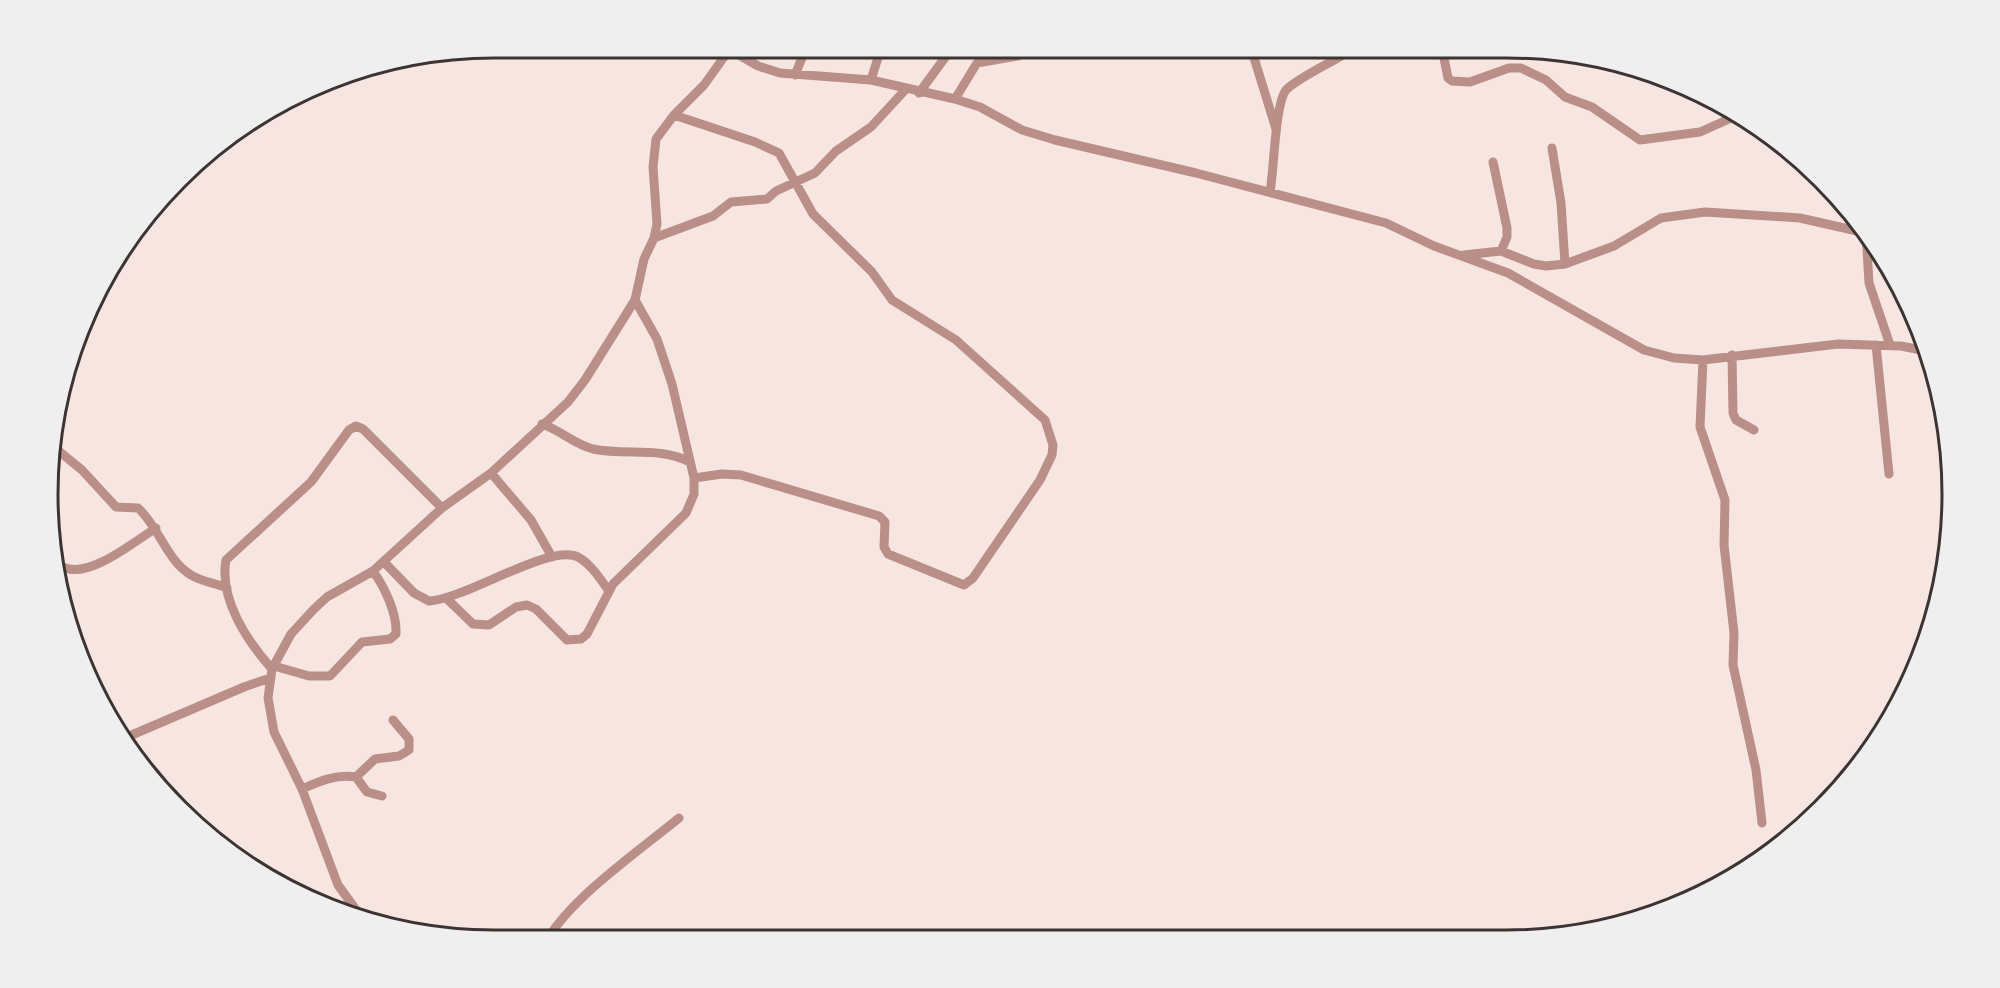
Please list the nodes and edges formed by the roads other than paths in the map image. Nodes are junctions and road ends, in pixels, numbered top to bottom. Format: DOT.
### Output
graph roads {
  1 [pos="722,58"];
  2 [pos="744,58"];
  3 [pos="802,58"];
  4 [pos="878,58"];
  5 [pos="944,58"];
  6 [pos="993,58"];
  7 [pos="1254,58"];
  8 [pos="1340,58"];
  9 [pos="1444,58"];
  10 [pos="795,75"];
  11 [pos="871,80"];
  12 [pos="906,89"];
  13 [pos="919,93"];
  14 [pos="954,99"];
  15 [pos="674,115"];
  16 [pos="1728,119"];
  17 [pos="1276,132"];
  18 [pos="1552,148"];
  19 [pos="1493,162"];
  20 [pos="794,184"];
  21 [pos="1270,192"];
  22 [pos="1853,230"];
  23 [pos="654,238"];
  24 [pos="1501,251"];
  25 [pos="1867,251"];
  26 [pos="1464,255"];
  27 [pos="1565,264"];
  28 [pos="635,300"];
  29 [pos="1876,345"];
  30 [pos="1890,345"];
  31 [pos="1916,349"];
  32 [pos="1732,356"];
  33 [pos="1703,360"];
  34 [pos="542,424"];
  35 [pos="1754,430"];
  36 [pos="60,452"];
  37 [pos="690,462"];
  38 [pos="491,473"];
  39 [pos="1889,474"];
  40 [pos="694,477"];
  41 [pos="442,508"];
  42 [pos="156,528"];
  43 [pos="552,557"];
  44 [pos="384,562"];
  45 [pos="65,567"];
  46 [pos="373,571"];
  47 [pos="227,588"];
  48 [pos="609,591"];
  49 [pos="446,598"];
  50 [pos="272,671"];
  51 [pos="393,720"];
  52 [pos="131,735"];
  53 [pos="356,777"];
  54 [pos="302,789"];
  55 [pos="382,796"];
  56 [pos="679,818"];
  57 [pos="1762,823"];
  58 [pos="349,903"];
  59 [pos="555,930"];
  1 -- 15 [label="street"];
  2 -- 10 [label="street"];
  3 -- 10 [label="street"];
  4 -- 11 [label="street"];
  5 -- 13 [label="street"];
  6 -- 14 [label="street"];
  7 -- 17 [label="street"];
  8 -- 17 [label="street"];
  9 -- 16 [label="street"];
  10 -- 11 [label="street"];
  11 -- 12 [label="street"];
  12 -- 13 [label="street"];
  12 -- 20 [label="street"];
  13 -- 14 [label="street"];
  14 -- 21 [label="street"];
  15 -- 20 [label="street"];
  15 -- 23 [label="street"];
  17 -- 21 [label="street"];
  18 -- 27 [label="street"];
  19 -- 24 [label="street"];
  20 -- 23 [label="street"];
  20 -- 40 [label="street"];
  21 -- 26 [label="street"];
  22 -- 27 [label="street"];
  23 -- 28 [label="street"];
  24 -- 26 [label="street"];
  24 -- 27 [label="street"];
  25 -- 30 [label="street"];
  26 -- 33 [label="street"];
  28 -- 34 [label="street"];
  28 -- 37 [label="street"];
  29 -- 30 [label="street"];
  29 -- 32 [label="street"];
  29 -- 39 [label="street"];
  30 -- 31 [label="street"];
  32 -- 33 [label="street"];
  32 -- 35 [label="street"];
  33 -- 57 [label="street"];
  34 -- 37 [label="street"];
  34 -- 38 [label="street"];
  36 -- 42 [label="street"];
  37 -- 40 [label="street"];
  38 -- 41 [label="street"];
  38 -- 43 [label="street"];
  40 -- 48 [label="street"];
  41 -- 44 [label="street"];
  41 -- 47 [label="street"];
  42 -- 45 [label="street"];
  42 -- 47 [label="street"];
  43 -- 48 [label="street"];
  43 -- 49 [label="street"];
  44 -- 46 [label="street"];
  44 -- 49 [label="street"];
  46 -- 50 [label="street"];
  46 -- 50 [label="street"];
  47 -- 50 [label="street"];
  48 -- 49 [label="street"];
  50 -- 52 [label="street"];
  50 -- 54 [label="street"];
  51 -- 53 [label="street"];
  53 -- 54 [label="street"];
  53 -- 55 [label="street"];
  54 -- 58 [label="street"];
  56 -- 59 [label="street"];
}
